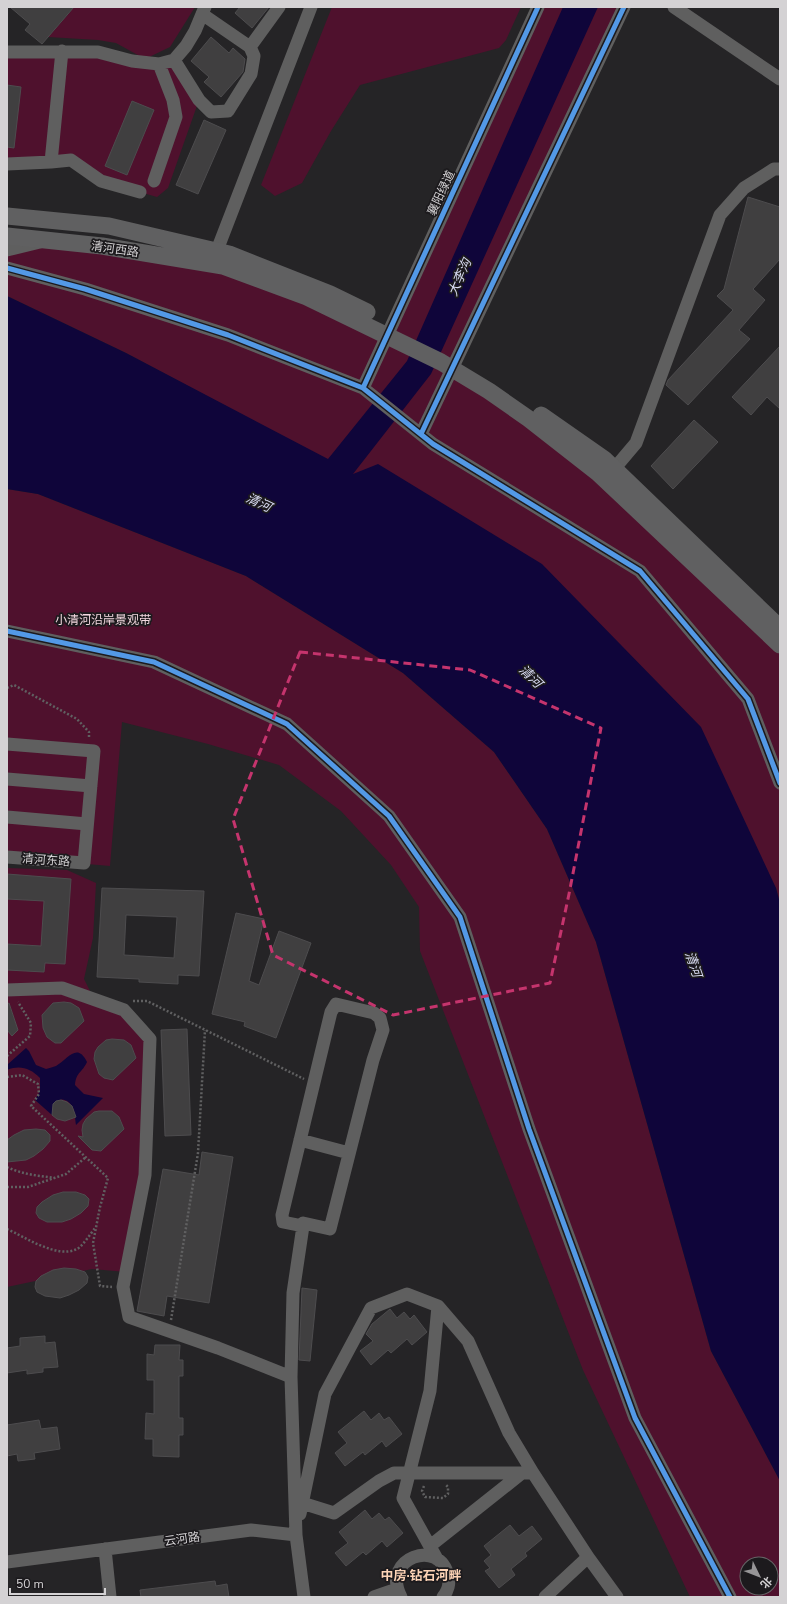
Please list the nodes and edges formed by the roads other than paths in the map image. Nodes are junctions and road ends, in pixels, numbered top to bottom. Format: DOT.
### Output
graph roads {
  1 [pos="279,7"];
  2 [pos="311,7"];
  3 [pos="538,7"];
  4 [pos="624,7"];
  5 [pos="674,7"];
  6 [pos="203,11"];
  7 [pos="250,46"];
  8 [pos="62,51"];
  9 [pos="7,52"];
  10 [pos="174,60"];
  11 [pos="159,64"];
  12 [pos="780,79"];
  13 [pos="51,162"];
  14 [pos="7,164"];
  15 [pos="780,169"];
  16 [pos="154,181"];
  17 [pos="140,192"];
  18 [pos="7,216"];
  19 [pos="7,236"];
  20 [pos="47,240"];
  21 [pos="7,250"];
  22 [pos="217,260"];
  23 [pos="7,268"];
  24 [pos="394,332"];
  25 [pos="450,361"];
  26 [pos="367,392"];
  27 [pos="418,432"];
  28 [pos="614,469"];
  29 [pos="780,628"];
  30 [pos="7,631"];
  31 [pos="780,645"];
  32 [pos="7,744"];
  33 [pos="7,779"];
  34 [pos="780,783"];
  35 [pos="91,786"];
  36 [pos="7,817"];
  37 [pos="87,824"];
  38 [pos="7,857"];
  39 [pos="9,990"];
  40 [pos="300,1140"];
  41 [pos="349,1153"];
  42 [pos="303,1226"];
  43 [pos="438,1306"];
  44 [pos="290,1377"];
  45 [pos="410,1473"];
  46 [pos="528,1473"];
  47 [pos="302,1503"];
  48 [pos="296,1535"];
  49 [pos="430,1546"];
  50 [pos="105,1549"];
  51 [pos="588,1557"];
  52 [pos="437,1559"];
  53 [pos="7,1562"];
  54 [pos="399,1593"];
  55 [pos="110,1597"];
  56 [pos="304,1597"];
  57 [pos="374,1597"];
  58 [pos="443,1597"];
  59 [pos="545,1597"];
  60 [pos="618,1597"];
  61 [pos="730,1597"];
  1 -- 7 [label="street"];
  2 -- 22 [label="street"];
  3 -- 24 [label="street, 襄阳绿道"];
  4 -- 25 [label="street"];
  5 -- 12 [label="street"];
  6 -- 7 [label="street"];
  6 -- 10 [label="street"];
  7 -- 10 [label="street"];
  8 -- 9 [label="street"];
  8 -- 11 [label="street"];
  8 -- 13 [label="street"];
  10 -- 11 [label="street"];
  11 -- 16 [label="street"];
  13 -- 14 [label="street"];
  13 -- 17 [label="street"];
  15 -- 28 [label="street"];
  18 -- 22 [label="main road"];
  19 -- 20 [label="main road, 清河西路"];
  20 -- 21 [label="street"];
  20 -- 22 [label="main road, 清河西路"];
  22 -- 24 [label="main road"];
  23 -- 26 [label="street"];
  24 -- 25 [label="main road"];
  24 -- 26 [label="street, 襄阳绿道"];
  25 -- 27 [label="street"];
  25 -- 28 [label="main road"];
  25 -- 31 [label="main road"];
  26 -- 27 [label="street"];
  27 -- 34 [label="street"];
  28 -- 29 [label="main road"];
  30 -- 61 [label="street"];
  32 -- 35 [label="street"];
  33 -- 35 [label="street"];
  35 -- 37 [label="street"];
  36 -- 37 [label="street"];
  37 -- 38 [label="street, 清河东路"];
  39 -- 44 [label="street"];
  40 -- 41 [label="street"];
  40 -- 41 [label="street"];
  40 -- 42 [label="street"];
  41 -- 42 [label="street"];
  42 -- 44 [label="street"];
  43 -- 45 [label="street"];
  43 -- 46 [label="street"];
  43 -- 47 [label="street"];
  44 -- 48 [label="street"];
  45 -- 46 [label="street"];
  45 -- 47 [label="street"];
  45 -- 49 [label="street"];
  46 -- 49 [label="street"];
  46 -- 51 [label="street"];
  47 -- 48 [label="street"];
  48 -- 50 [label="street, 云河路"];
  48 -- 56 [label="street"];
  49 -- 52 [label="street"];
  50 -- 53 [label="street, 云河路"];
  50 -- 55 [label="street"];
  51 -- 59 [label="street"];
  51 -- 60 [label="street"];
  52 -- 54 [label="street"];
  52 -- 58 [label="street"];
  54 -- 57 [label="street"];
}
